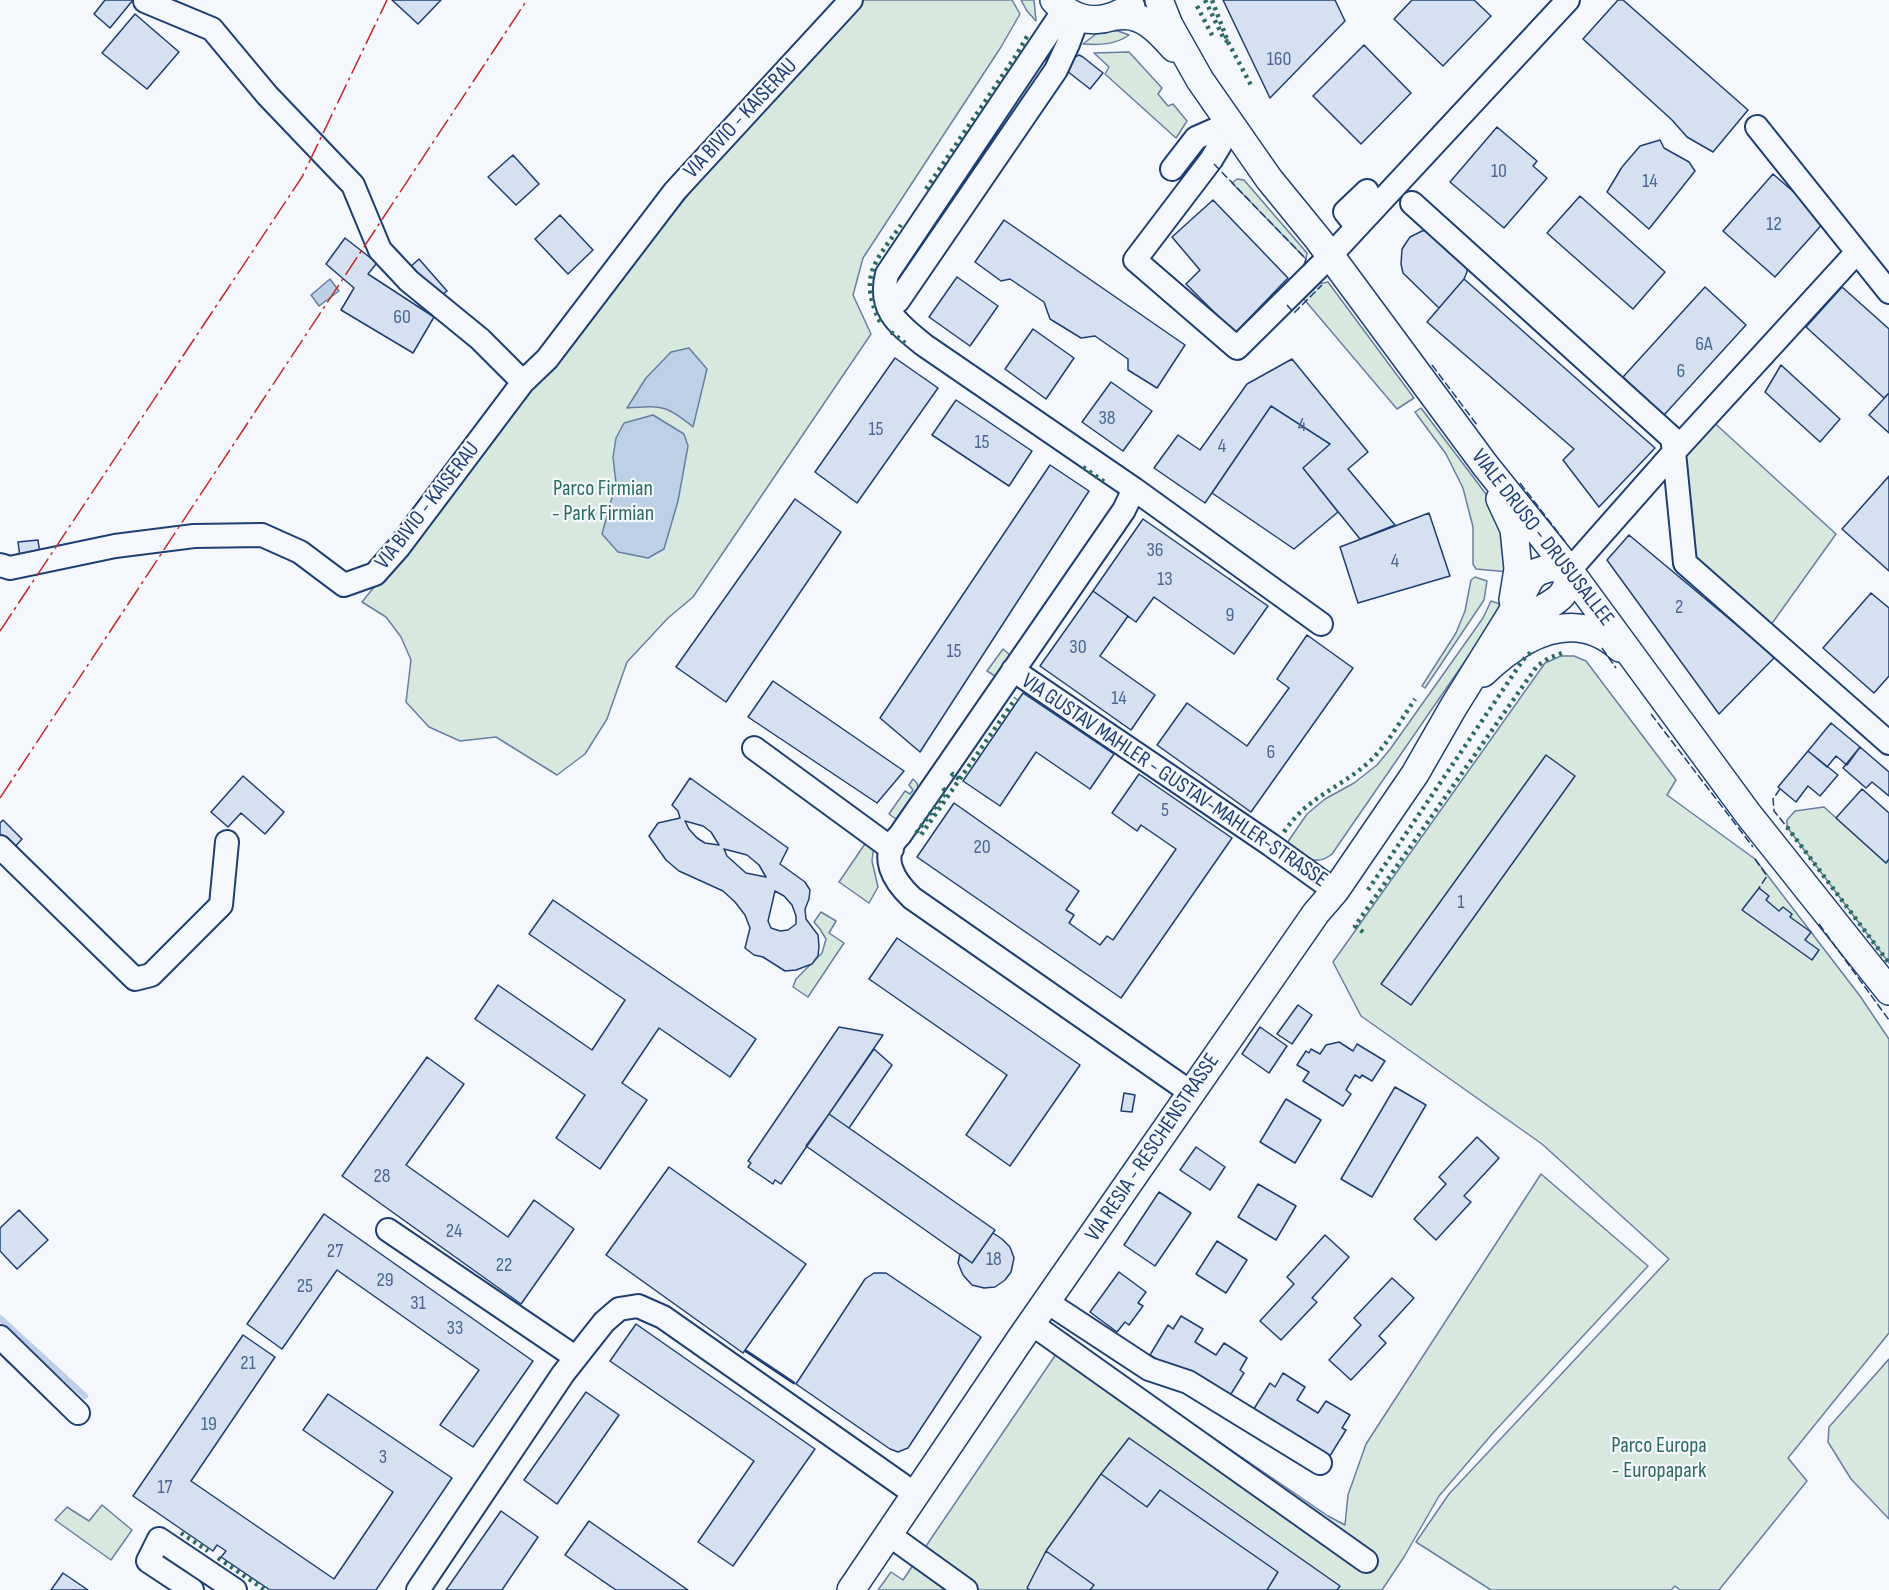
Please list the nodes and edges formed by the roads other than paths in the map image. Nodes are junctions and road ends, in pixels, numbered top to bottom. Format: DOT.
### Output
graph roads {
  1 [pos="851,0"];
  2 [pos="1159,0"];
  3 [pos="1568,0"];
  4 [pos="145,1"];
  5 [pos="1062,7"];
  6 [pos="1128,8"];
  7 [pos="1200,81"];
  8 [pos="1228,124"];
  9 [pos="1757,127"];
  10 [pos="1172,169"];
  11 [pos="1367,191"];
  12 [pos="1412,203"];
  13 [pos="1357,226"];
  14 [pos="1857,252"];
  15 [pos="1330,255"];
  16 [pos="1889,292"];
  17 [pos="523,382"];
  18 [pos="1674,452"];
  19 [pos="1485,465"];
  20 [pos="1134,489"];
  21 [pos="0,565"];
  22 [pos="1568,568"];
  23 [pos="1321,624"];
  24 [pos="1501,631"];
  25 [pos="1637,663"];
  26 [pos="1014,670"];
  27 [pos="1461,697"];
  28 [pos="1889,743"];
  29 [pos="754,748"];
  30 [pos="227,842"];
  31 [pos="0,847"];
  32 [pos="892,849"];
  33 [pos="1335,891"];
  34 [pos="1889,992"];
  35 [pos="1190,1092"];
  36 [pos="388,1230"];
  37 [pos="1047,1302"];
  38 [pos="1032,1324"];
  39 [pos="0,1337"];
  40 [pos="575,1357"];
  41 [pos="78,1413"];
  42 [pos="1320,1463"];
  43 [pos="915,1494"];
  44 [pos="888,1534"];
  45 [pos="1366,1561"];
  46 [pos="192,1590"];
  47 [pos="235,1590"];
  48 [pos="418,1590"];
  49 [pos="850,1590"];
  50 [pos="966,1590"];
  1 -- 17 [label="street, VIA BIVIO - KAISERAU"];
  2 -- 7 [label="main road, VIALE DRUSO - DRUSUSALLEE"];
  3 -- 13 [label="street"];
  4 -- 17 [label="street"];
  5 -- 6 [label="main road"];
  5 -- 20 [label="street"];
  6 -- 7 [label="main road, VIALE DRUSO - DRUSUSALLEE"];
  7 -- 8 [label="main road, VIALE DRUSO - DRUSUSALLEE"];
  8 -- 10 [label="street"];
  8 -- 15 [label="main road, VIALE DRUSO - DRUSUSALLEE"];
  8 -- 15 [label="street"];
  9 -- 14 [label="street"];
  11 -- 13 [label="street"];
  12 -- 18 [label="street"];
  13 -- 15 [label="street"];
  14 -- 16 [label="street"];
  14 -- 18 [label="street"];
  15 -- 19 [label="main road, VIALE DRUSO - DRUSUSALLEE"];
  17 -- 21 [label="street, VIA BIVIO - KAISERAU"];
  18 -- 22 [label="street"];
  18 -- 28 [label="street"];
  19 -- 22 [label="main road, VIALE DRUSO - DRUSUSALLEE"];
  19 -- 24 [label="main road"];
  20 -- 23 [label="street"];
  20 -- 26 [label="street"];
  22 -- 24 [label="main road, VIA RESIA - RESCHENSTRASSE"];
  22 -- 25 [label="main road, VIALE DRUSO - DRUSUSALLEE"];
  22 -- 27 [label="main road, VIA RESIA - RESCHENSTRASSE"];
  24 -- 27 [label="main road, VIA RESIA - RESCHENSTRASSE"];
  25 -- 27 [label="main road"];
  25 -- 34 [label="main road, VIALE DRUSO - DRUSUSALLEE"];
  26 -- 32 [label="street"];
  26 -- 33 [label="street, VIA GUSTAV MAHLER - GUSTAV-MAHLER-STRASSE"];
  27 -- 33 [label="main road, VIA RESIA - RESCHENSTRASSE"];
  29 -- 32 [label="street"];
  30 -- 31 [label="street"];
  32 -- 35 [label="street"];
  33 -- 35 [label="main road, VIA RESIA - RESCHENSTRASSE"];
  35 -- 37 [label="main road, VIA RESIA - RESCHENSTRASSE"];
  36 -- 40 [label="street"];
  37 -- 38 [label="main road, VIA RESIA - RESCHENSTRASSE"];
  37 -- 42 [label="street"];
  38 -- 43 [label="main road, VIA RESIA - RESCHENSTRASSE"];
  38 -- 45 [label="street"];
  39 -- 41 [label="street"];
  40 -- 43 [label="street"];
  40 -- 48 [label="street"];
  43 -- 44 [label="main road, VIA RESIA - RESCHENSTRASSE"];
  44 -- 49 [label="main road, VIA RESIA - RESCHENSTRASSE"];
  44 -- 50 [label="street"];
  46 -- 47 [label="street"];
}
